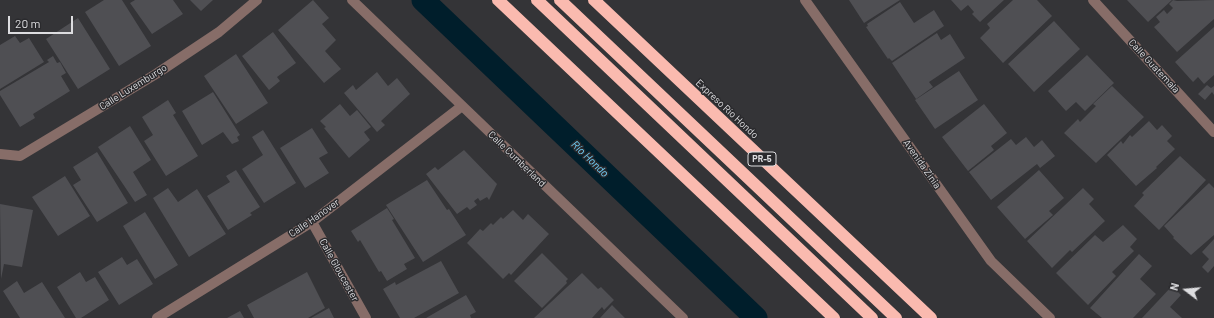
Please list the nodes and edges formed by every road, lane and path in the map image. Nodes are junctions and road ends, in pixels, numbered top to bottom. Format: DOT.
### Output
graph roads {
  1 [pos="257,0"];
  2 [pos="352,0"];
  3 [pos="498,0"];
  4 [pos="537,0"];
  5 [pos="560,0"];
  6 [pos="594,0"];
  7 [pos="805,0"];
  8 [pos="1093,0"];
  9 [pos="462,106"];
  10 [pos="1214,132"];
  11 [pos="0,154"];
  12 [pos="312,222"];
  13 [pos="157,318"];
  14 [pos="366,318"];
  15 [pos="683,318"];
  16 [pos="834,318"];
  17 [pos="872,318"];
  18 [pos="896,318"];
  19 [pos="930,318"];
  20 [pos="1050,318"];
  1 -- 11 [label="street, Calle Luxemburgo"];
  2 -- 9 [label="street, Calle Cumberland"];
  3 -- 16 [label="highway"];
  4 -- 17 [label="highway"];
  5 -- 18 [label="highway"];
  6 -- 19 [label="highway, Expreso Río Hondo / PR-5"];
  7 -- 20 [label="street, Avenida Zinia"];
  8 -- 10 [label="street, Calle Guatemala"];
  9 -- 12 [label="street, Calle Hanover"];
  9 -- 15 [label="street, Calle Cumberland"];
  12 -- 13 [label="street, Calle Hanover"];
  12 -- 14 [label="street, Calle Gloucester"];
}
